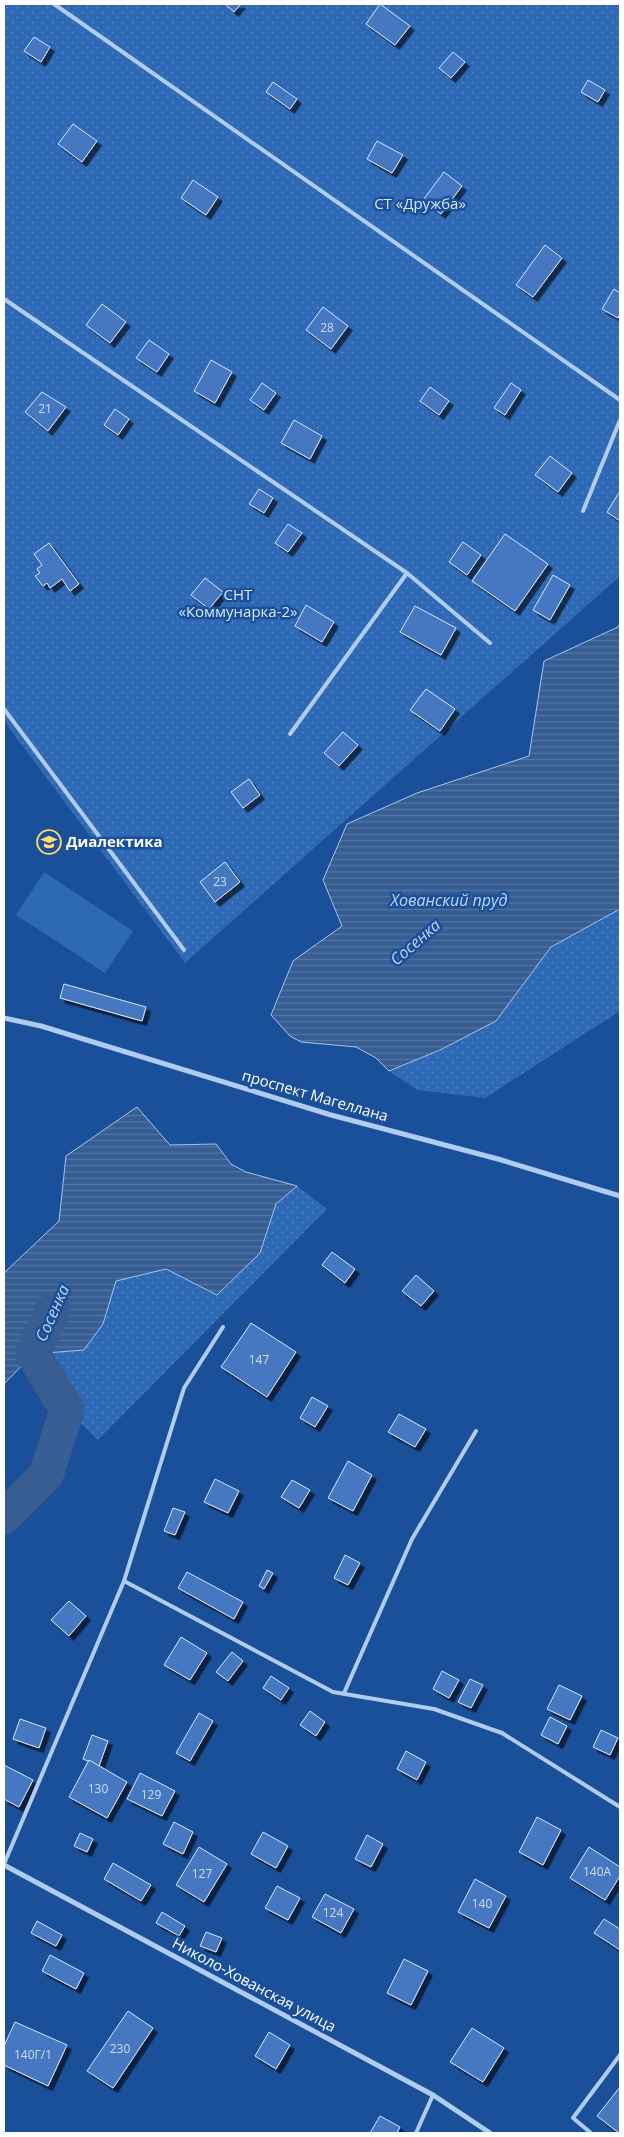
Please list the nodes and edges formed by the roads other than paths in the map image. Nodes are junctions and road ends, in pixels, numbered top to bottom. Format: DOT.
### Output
graph roads {
  1 [pos="54,4"];
  2 [pos="4,299"];
  3 [pos="620,400"];
  4 [pos="620,420"];
  5 [pos="583,511"];
  6 [pos="407,574"];
  7 [pos="490,643"];
  8 [pos="4,709"];
  9 [pos="290,734"];
  10 [pos="184,950"];
  11 [pos="4,1018"];
  12 [pos="620,1196"];
  13 [pos="223,1327"];
  14 [pos="476,1431"];
  15 [pos="124,1581"];
  16 [pos="344,1693"];
  17 [pos="620,1807"];
  18 [pos="4,1864"];
  19 [pos="620,2055"];
  20 [pos="433,2095"];
  21 [pos="416,2133"];
  22 [pos="490,2133"];
  23 [pos="591,2133"];
  1 -- 3 [label="lane"];
  2 -- 6 [label="lane"];
  4 -- 5 [label="lane"];
  6 -- 7 [label="lane"];
  6 -- 9 [label="lane"];
  8 -- 10 [label="lane"];
  11 -- 12 [label="street, проспект Магеллана"];
  13 -- 15 [label="lane"];
  14 -- 16 [label="lane"];
  15 -- 16 [label="lane"];
  15 -- 18 [label="lane"];
  16 -- 17 [label="lane"];
  18 -- 20 [label="street, Николо-Хованская улица"];
  19 -- 23 [label="lane"];
  20 -- 21 [label="lane"];
  20 -- 22 [label="street, Николо-Хованская улица"];
}
